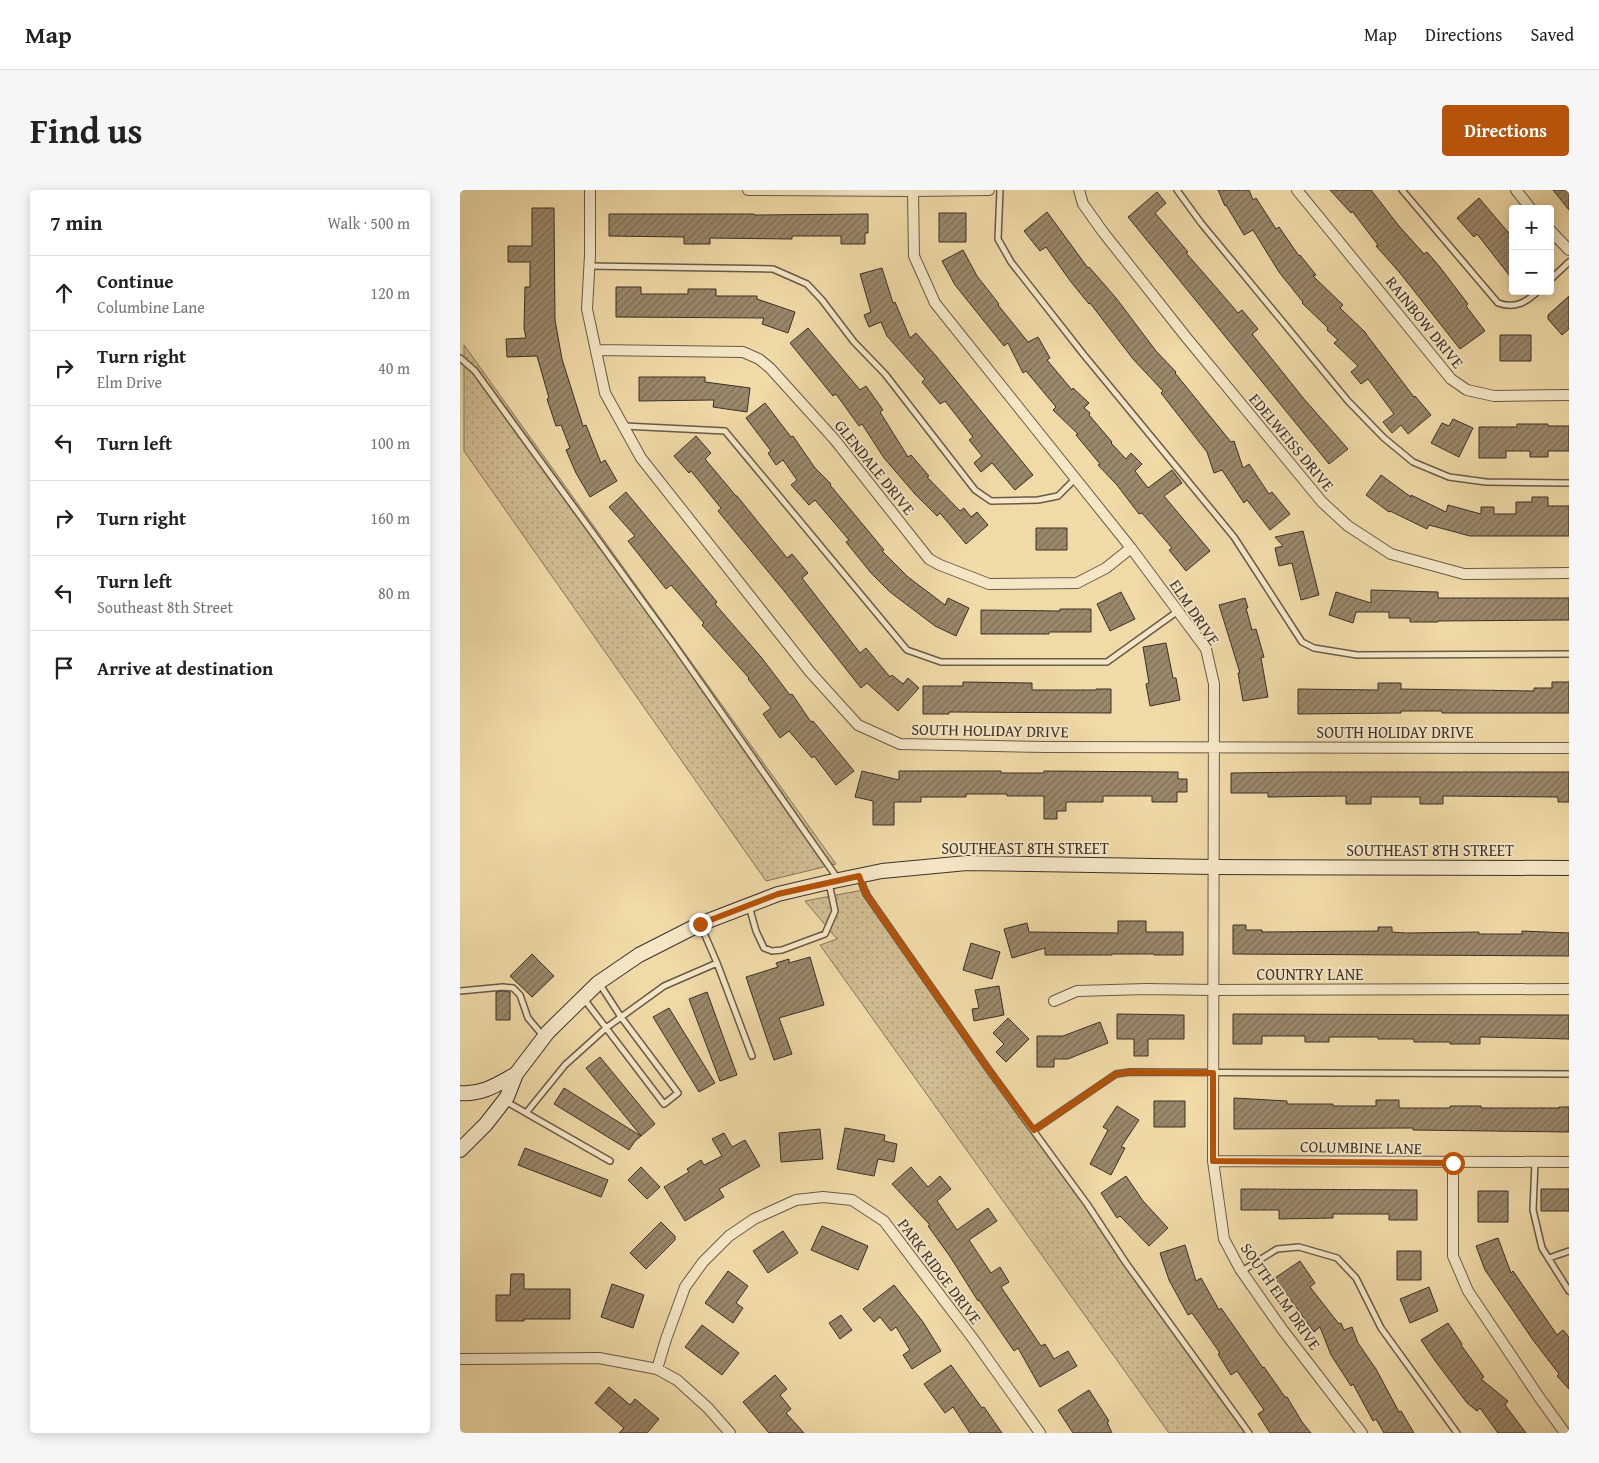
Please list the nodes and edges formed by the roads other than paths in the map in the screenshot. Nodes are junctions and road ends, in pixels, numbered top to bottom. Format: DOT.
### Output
graph roads {
  1 [pos="590,190"];
  2 [pos="748,190"];
  3 [pos="989,190"];
  4 [pos="1000,190"];
  5 [pos="1078,190"];
  6 [pos="1176,190"];
  7 [pos="1297,190"];
  8 [pos="1402,190"];
  9 [pos="1516,190"];
  10 [pos="913,191"];
  11 [pos="1528,205"];
  12 [pos="1554,234"];
  13 [pos="1569,250"];
  14 [pos="1569,262"];
  15 [pos="589,266"];
  16 [pos="1554,276"];
  17 [pos="1534,295"];
  18 [pos="596,350"];
  19 [pos="460,358"];
  20 [pos="1569,395"];
  21 [pos="623,426"];
  22 [pos="1076,478"];
  23 [pos="1569,483"];
  24 [pos="1131,548"];
  25 [pos="1569,573"];
  26 [pos="1178,611"];
  27 [pos="1569,654"];
  28 [pos="1214,747"];
  29 [pos="1569,748"];
  30 [pos="1214,867"];
  31 [pos="1569,868"];
  32 [pos="859,876"];
  33 [pos="833,881"];
  34 [pos="749,905"];
  35 [pos="700,924"];
  36 [pos="717,963"];
  37 [pos="598,983"];
  38 [pos="1569,989"];
  39 [pos="1214,990"];
  40 [pos="460,991"];
  41 [pos="583,998"];
  42 [pos="1054,1000"];
  43 [pos="621,1016"];
  44 [pos="606,1028"];
  45 [pos="544,1037"];
  46 [pos="752,1056"];
  47 [pos="1213,1073"];
  48 [pos="516,1074"];
  49 [pos="1569,1074"];
  50 [pos="460,1093"];
  51 [pos="504,1101"];
  52 [pos="526,1113"];
  53 [pos="1034,1130"];
  54 [pos="460,1150"];
  55 [pos="610,1161"];
  56 [pos="1213,1161"];
  57 [pos="1535,1162"];
  58 [pos="1569,1162"];
  59 [pos="1453,1163"];
  60 [pos="1569,1251"];
  61 [pos="1549,1258"];
  62 [pos="1242,1271"];
  63 [pos="1569,1291"];
  64 [pos="460,1359"];
  65 [pos="657,1369"];
  66 [pos="730,1433"];
  67 [pos="1040,1433"];
  68 [pos="1249,1433"];
  69 [pos="1362,1433"];
  70 [pos="1456,1433"];
  71 [pos="1565,1433"];
  1 -- 15 [label="street, SOUTH HOLIDAY DRIVE"];
  2 -- 10 [label="street"];
  3 -- 10 [label="street"];
  4 -- 27 [label="lane"];
  5 -- 25 [label="street, EDELWEISS DRIVE"];
  6 -- 23 [label="lane"];
  7 -- 20 [label="street, RAINBOW DRIVE"];
  8 -- 17 [label="lane"];
  9 -- 11 [label="street"];
  10 -- 22 [label="street, ELM DRIVE"];
  12 -- 13 [label="street"];
  14 -- 16 [label="lane"];
  15 -- 18 [label="street, SOUTH HOLIDAY DRIVE"];
  15 -- 22 [label="lane"];
  18 -- 21 [label="street, SOUTH HOLIDAY DRIVE"];
  18 -- 24 [label="street, GLENDALE DRIVE"];
  19 -- 33 [label="lane"];
  21 -- 26 [label="lane"];
  21 -- 28 [label="street, SOUTH HOLIDAY DRIVE"];
  22 -- 24 [label="street, ELM DRIVE"];
  24 -- 26 [label="street, ELM DRIVE"];
  26 -- 28 [label="street, ELM DRIVE"];
  28 -- 29 [label="street, SOUTH HOLIDAY DRIVE"];
  28 -- 30 [label="street, ELM DRIVE"];
  30 -- 31 [label="street, SOUTHEAST 8TH STREET"];
  30 -- 32 [label="street, SOUTHEAST 8TH STREET"];
  30 -- 39 [label="street, ELM DRIVE"];
  32 -- 33 [label="street, SOUTHEAST 8TH STREET"];
  32 -- 53 [label="lane"];
  33 -- 34 [label="street, SOUTHEAST 8TH STREET"];
  33 -- 34 [label="lane"];
  34 -- 35 [label="street, SOUTHEAST 8TH STREET"];
  35 -- 36 [label="lane"];
  35 -- 37 [label="street, SOUTHEAST 8TH STREET"];
  36 -- 43 [label="lane"];
  36 -- 46 [label="lane"];
  37 -- 41 [label="street, SOUTHEAST 8TH STREET"];
  37 -- 43 [label="lane"];
  38 -- 39 [label="street, COUNTRY LANE"];
  39 -- 42 [label="street, COUNTRY LANE"];
  39 -- 47 [label="street, ELM DRIVE"];
  40 -- 45 [label="lane"];
  41 -- 44 [label="lane"];
  41 -- 45 [label="street, SOUTHEAST 8TH STREET"];
  43 -- 44 [label="lane"];
  43 -- 44 [label="lane"];
  44 -- 52 [label="lane"];
  45 -- 48 [label="street, SOUTHEAST 8TH STREET"];
  47 -- 49 [label="lane"];
  47 -- 53 [label="lane"];
  47 -- 56 [label="street, ELM DRIVE"];
  48 -- 50 [label="street, SOUTHEAST 8TH STREET"];
  48 -- 51 [label="street, SOUTHEAST 8TH STREET"];
  51 -- 52 [label="lane"];
  51 -- 54 [label="street, SOUTHEAST 8TH STREET"];
  52 -- 55 [label="lane"];
  53 -- 68 [label="lane"];
  56 -- 59 [label="street, COLUMBINE LANE"];
  56 -- 62 [label="street, SOUTH ELM DRIVE"];
  57 -- 58 [label="street, COLUMBINE LANE"];
  57 -- 59 [label="street, COLUMBINE LANE"];
  57 -- 61 [label="lane"];
  59 -- 71 [label="street"];
  60 -- 61 [label="lane"];
  61 -- 63 [label="lane"];
  62 -- 69 [label="street, SOUTH ELM DRIVE"];
  62 -- 70 [label="lane"];
  64 -- 65 [label="street"];
  65 -- 66 [label="street"];
  65 -- 67 [label="street, PARK RIDGE DRIVE"];
}
